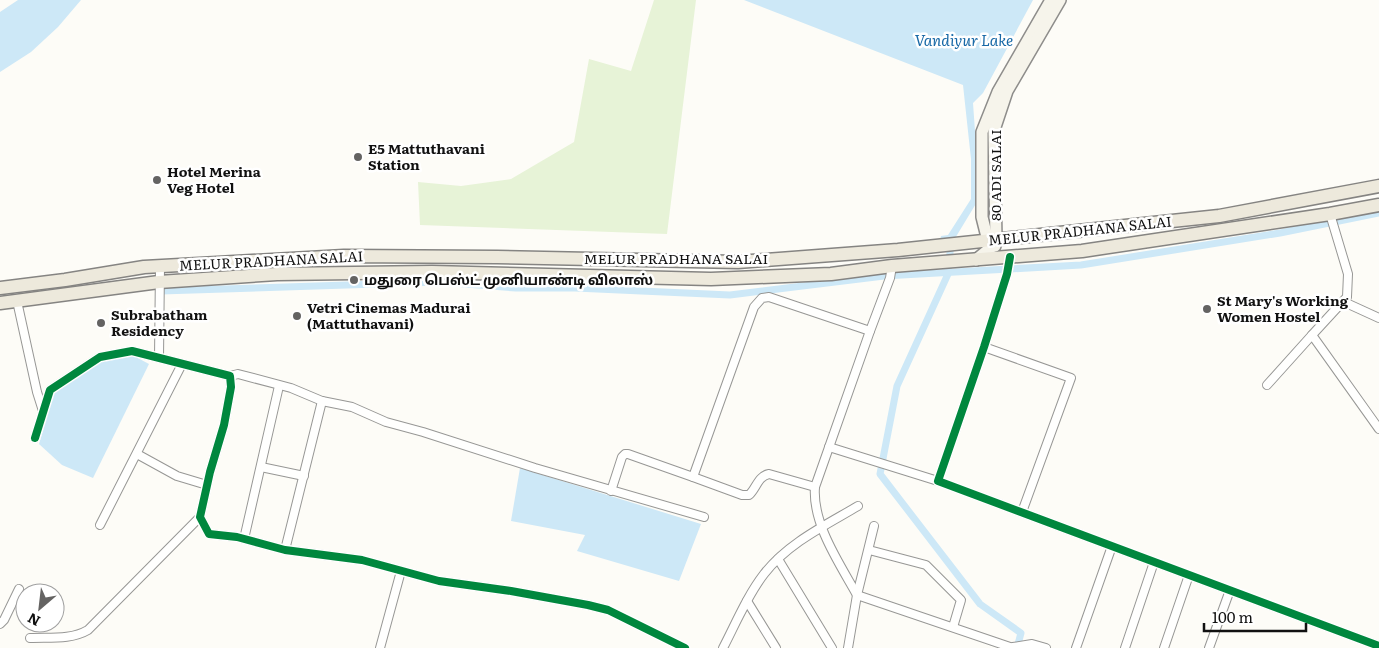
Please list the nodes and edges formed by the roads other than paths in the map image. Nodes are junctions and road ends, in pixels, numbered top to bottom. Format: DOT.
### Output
graph roads {
  1 [pos="1051,0"];
  2 [pos="1060,0"];
  3 [pos="1379,186"];
  4 [pos="1379,205"];
  5 [pos="982,217"];
  6 [pos="995,217"];
  7 [pos="1330,217"];
  8 [pos="1018,238"];
  9 [pos="993,242"];
  10 [pos="968,243"];
  11 [pos="976,260"];
  12 [pos="1010,260"];
  13 [pos="160,266"];
  14 [pos="891,272"];
  15 [pos="158,282"];
  16 [pos="0,288"];
  17 [pos="17,301"];
  18 [pos="1344,302"];
  19 [pos="0,303"];
  20 [pos="1379,318"];
  21 [pos="870,331"];
  22 [pos="1312,335"];
  23 [pos="984,347"];
  24 [pos="159,358"];
  25 [pos="182,364"];
  26 [pos="230,376"];
  27 [pos="1267,385"];
  28 [pos="279,386"];
  29 [pos="322,400"];
  30 [pos="43,411"];
  31 [pos="1378,423"];
  32 [pos="34,438"];
  33 [pos="829,447"];
  34 [pos="138,454"];
  35 [pos="261,467"];
  36 [pos="304,476"];
  37 [pos="693,477"];
  38 [pos="938,481"];
  39 [pos="207,485"];
  40 [pos="815,488"];
  41 [pos="611,490"];
  42 [pos="858,506"];
  43 [pos="1022,512"];
  44 [pos="200,517"];
  45 [pos="704,517"];
  46 [pos="100,525"];
  47 [pos="874,526"];
  48 [pos="822,528"];
  49 [pos="244,539"];
  50 [pos="1112,546"];
  51 [pos="285,550"];
  52 [pos="869,550"];
  53 [pos="778,559"];
  54 [pos="1154,562"];
  55 [pos="401,571"];
  56 [pos="1189,575"];
  57 [pos="1230,590"];
  58 [pos="857,595"];
  59 [pos="15,597"];
  60 [pos="747,601"];
  61 [pos="0,624"];
  62 [pos="953,627"];
  63 [pos="30,638"];
  64 [pos="1379,646"];
  65 [pos="851,647"];
  66 [pos="1014,647"];
  67 [pos="380,648"];
  68 [pos="685,648"];
  69 [pos="722,648"];
  70 [pos="776,648"];
  71 [pos="832,648"];
  72 [pos="1046,648"];
  73 [pos="1076,648"];
  74 [pos="1125,648"];
  75 [pos="1164,648"];
  76 [pos="1209,648"];
  1 -- 5 [label="main road, 80 ADI SALAI"];
  2 -- 6 [label="main road, 80 ADI SALAI"];
  3 -- 8 [label="main road, MELUR PRADHANA SALAI"];
  4 -- 7 [label="main road, MELUR PRADHANA SALAI"];
  5 -- 9 [label="main road, 80 ADI SALAI"];
  5 -- 10 [label="main road"];
  6 -- 8 [label="main road"];
  6 -- 9 [label="main road, 80 ADI SALAI"];
  7 -- 12 [label="main road, MELUR PRADHANA SALAI"];
  7 -- 18 [label="street"];
  8 -- 9 [label="main road, MELUR PRADHANA SALAI"];
  9 -- 10 [label="main road, MELUR PRADHANA SALAI"];
  9 -- 11 [label="main road"];
  9 -- 12 [label="main road"];
  10 -- 13 [label="main road, MELUR PRADHANA SALAI"];
  11 -- 12 [label="main road, MELUR PRADHANA SALAI"];
  11 -- 14 [label="main road, MELUR PRADHANA SALAI"];
  12 -- 23 [label="street"];
  13 -- 15 [label="street"];
  13 -- 16 [label="main road, MELUR PRADHANA SALAI"];
  14 -- 15 [label="main road, MELUR PRADHANA SALAI"];
  14 -- 21 [label="street"];
  15 -- 17 [label="main road, MELUR PRADHANA SALAI"];
  15 -- 24 [label="street"];
  17 -- 19 [label="main road, MELUR PRADHANA SALAI"];
  17 -- 30 [label="street"];
  18 -- 20 [label="street"];
  18 -- 22 [label="street"];
  21 -- 33 [label="street"];
  21 -- 37 [label="street"];
  22 -- 27 [label="street"];
  22 -- 31 [label="street"];
  23 -- 38 [label="street"];
  23 -- 43 [label="street"];
  24 -- 25 [label="street"];
  24 -- 30 [label="street"];
  25 -- 26 [label="street"];
  25 -- 34 [label="street"];
  26 -- 28 [label="street"];
  26 -- 39 [label="street"];
  28 -- 29 [label="street"];
  28 -- 35 [label="street"];
  29 -- 36 [label="street"];
  29 -- 41 [label="street"];
  30 -- 32 [label="street"];
  33 -- 38 [label="street"];
  33 -- 40 [label="street"];
  34 -- 39 [label="street"];
  34 -- 46 [label="street"];
  35 -- 36 [label="street"];
  35 -- 49 [label="street"];
  36 -- 51 [label="street"];
  37 -- 40 [label="street"];
  37 -- 41 [label="street"];
  38 -- 43 [label="street"];
  39 -- 44 [label="street"];
  40 -- 48 [label="street"];
  41 -- 45 [label="street"];
  42 -- 48 [label="street"];
  43 -- 50 [label="street"];
  44 -- 49 [label="street"];
  44 -- 63 [label="street"];
  47 -- 52 [label="street"];
  48 -- 53 [label="street"];
  48 -- 58 [label="street"];
  49 -- 51 [label="street"];
  50 -- 54 [label="street"];
  50 -- 73 [label="street"];
  51 -- 55 [label="street"];
  52 -- 58 [label="street"];
  52 -- 62 [label="street"];
  53 -- 60 [label="street"];
  53 -- 71 [label="street"];
  54 -- 56 [label="street"];
  54 -- 74 [label="street"];
  55 -- 67 [label="street"];
  55 -- 68 [label="street"];
  56 -- 57 [label="street"];
  56 -- 75 [label="street"];
  57 -- 64 [label="street"];
  57 -- 76 [label="street"];
  58 -- 62 [label="street"];
  58 -- 65 [label="street"];
  59 -- 61 [label="street"];
  60 -- 69 [label="street"];
  60 -- 70 [label="street"];
  62 -- 66 [label="street"];
  66 -- 72 [label="street"];
}
